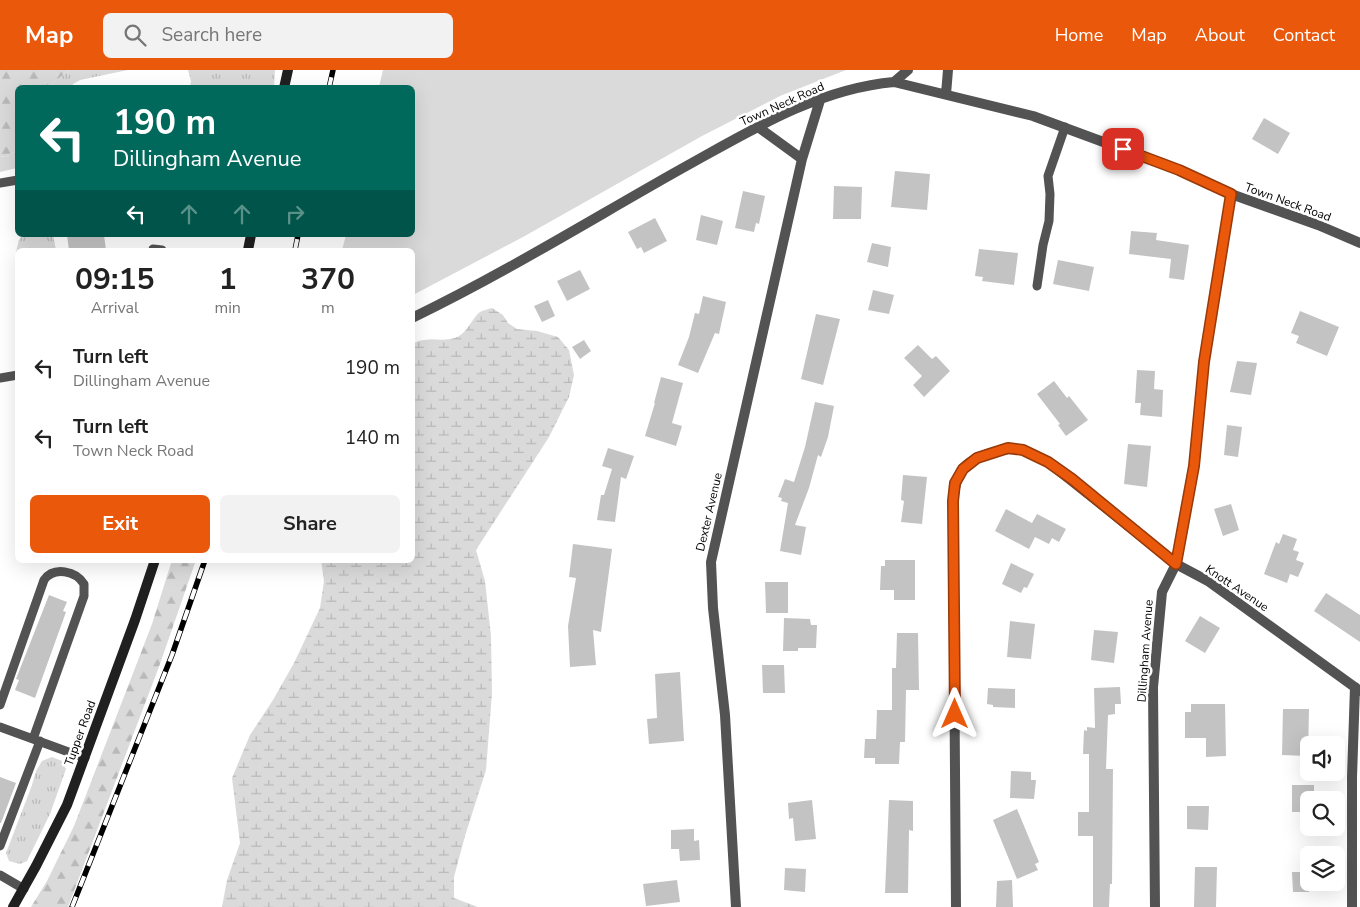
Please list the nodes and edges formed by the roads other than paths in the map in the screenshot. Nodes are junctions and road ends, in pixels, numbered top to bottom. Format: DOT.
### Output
graph roads {
  1 [pos="288,70"];
  2 [pos="908,70"];
  3 [pos="948,70"];
  4 [pos="894,82"];
  5 [pos="285,85"];
  6 [pos="946,94"];
  7 [pos="821,98"];
  8 [pos="758,127"];
  9 [pos="1065,127"];
  10 [pos="802,159"];
  11 [pos="15,180"];
  12 [pos="0,183"];
  13 [pos="1231,194"];
  14 [pos="1360,243"];
  15 [pos="1037,286"];
  16 [pos="415,317"];
  17 [pos="15,376"];
  18 [pos="0,378"];
  19 [pos="154,563"];
  20 [pos="1176,564"];
  21 [pos="1358,689"];
  22 [pos="0,704"];
  23 [pos="0,727"];
  24 [pos="36,740"];
  25 [pos="85,758"];
  26 [pos="0,846"];
  27 [pos="0,875"];
  28 [pos="24,889"];
  29 [pos="13,907"];
  30 [pos="736,907"];
  31 [pos="956,907"];
  32 [pos="1155,907"];
  33 [pos="1352,907"];
  1 -- 5 [label="main road"];
  2 -- 4 [label="street"];
  3 -- 6 [label="street"];
  4 -- 6 [label="street, Town Neck Road"];
  4 -- 7 [label="street, Town Neck Road"];
  6 -- 9 [label="street, Town Neck Road"];
  7 -- 8 [label="street, Town Neck Road"];
  7 -- 10 [label="street, Dexter Avenue"];
  8 -- 10 [label="street"];
  8 -- 16 [label="street, Town Neck Road"];
  9 -- 13 [label="street, Town Neck Road"];
  9 -- 15 [label="lane"];
  10 -- 30 [label="street, Dexter Avenue"];
  11 -- 12 [label="lane"];
  13 -- 14 [label="street, Town Neck Road"];
  13 -- 20 [label="street, Dillingham Avenue"];
  17 -- 18 [label="lane"];
  19 -- 25 [label="main road, Tupper Road"];
  20 -- 21 [label="street, Knott Avenue"];
  20 -- 31 [label="street, Knott Avenue"];
  20 -- 32 [label="street, Dillingham Avenue"];
  21 -- 33 [label="street"];
  22 -- 24 [label="lane"];
  23 -- 24 [label="lane"];
  24 -- 25 [label="lane"];
  24 -- 26 [label="lane"];
  25 -- 28 [label="main road, Tupper Road"];
  27 -- 28 [label="lane"];
  28 -- 29 [label="main road, Tupper Road"];
}
